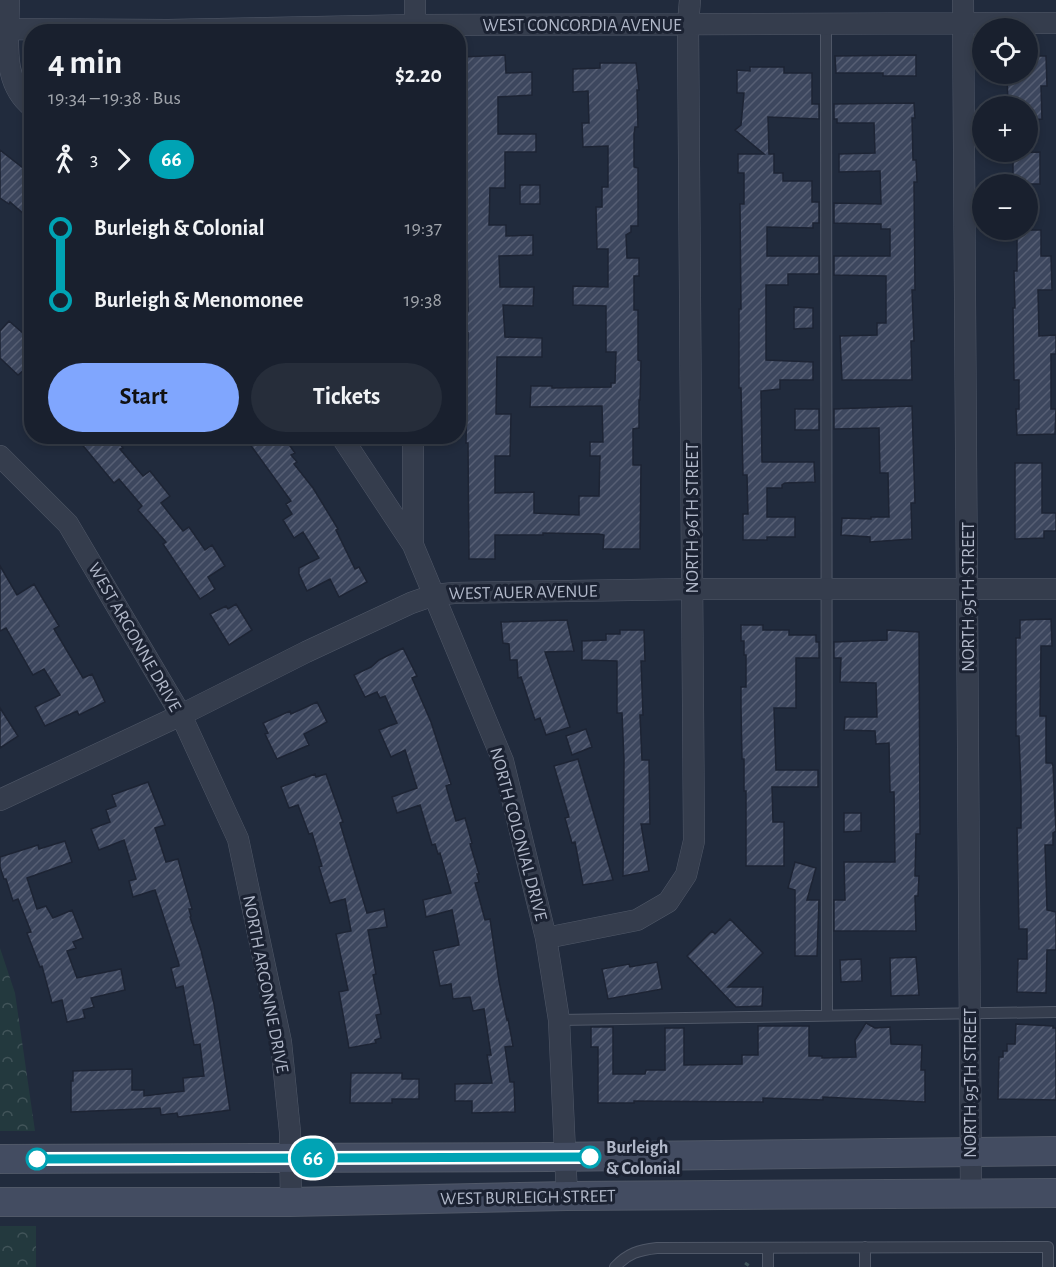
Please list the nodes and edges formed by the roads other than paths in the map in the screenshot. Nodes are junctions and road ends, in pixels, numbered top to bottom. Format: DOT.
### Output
graph roads {
  1 [pos="9,0"];
  2 [pos="415,0"];
  3 [pos="690,0"];
  4 [pos="963,0"];
  5 [pos="1056,23"];
  6 [pos="416,24"];
  7 [pos="688,24"];
  8 [pos="826,24"];
  9 [pos="962,25"];
  10 [pos="466,27"];
  11 [pos="5,28"];
  12 [pos="24,28"];
  13 [pos="24,99"];
  14 [pos="346,444"];
  15 [pos="413,444"];
  16 [pos="0,456"];
  17 [pos="413,545"];
  18 [pos="692,589"];
  19 [pos="827,589"];
  20 [pos="968,589"];
  21 [pos="1056,589"];
  22 [pos="434,595"];
  23 [pos="181,715"];
  24 [pos="0,800"];
  25 [pos="238,839"];
  26 [pos="546,938"];
  27 [pos="1056,1012"];
  28 [pos="970,1013"];
  29 [pos="827,1015"];
  30 [pos="559,1020"];
  31 [pos="971,1151"];
  32 [pos="1056,1151"];
  33 [pos="566,1157"];
  34 [pos="290,1158"];
  35 [pos="0,1159"];
  36 [pos="97,1159"];
  37 [pos="1056,1193"];
  38 [pos="971,1194"];
  39 [pos="567,1196"];
  40 [pos="0,1202"];
  41 [pos="97,1202"];
  42 [pos="291,1202"];
  43 [pos="768,1248"];
  44 [pos="865,1248"];
  45 [pos="615,1267"];
  46 [pos="768,1267"];
  47 [pos="865,1267"];
  48 [pos="1047,1267"];
  1 -- 11 [label="street"];
  2 -- 6 [label="street"];
  3 -- 7 [label="street, NORTH 96TH STREET"];
  4 -- 9 [label="street, NORTH 95TH STREET"];
  5 -- 9 [label="street, WEST CONCORDIA AVENUE"];
  7 -- 8 [label="street, WEST CONCORDIA AVENUE"];
  7 -- 10 [label="street, WEST CONCORDIA AVENUE"];
  7 -- 18 [label="street, NORTH 96TH STREET"];
  8 -- 9 [label="street, WEST CONCORDIA AVENUE"];
  8 -- 19 [label="lane"];
  9 -- 20 [label="street, NORTH 95TH STREET"];
  11 -- 12 [label="street, WEST CONCORDIA AVENUE"];
  11 -- 13 [label="street"];
  14 -- 17 [label="street, NORTH COLONIAL DRIVE"];
  15 -- 17 [label="street"];
  16 -- 23 [label="street, WEST ARGONNE DRIVE"];
  17 -- 22 [label="street, NORTH COLONIAL DRIVE"];
  18 -- 19 [label="street, WEST AUER AVENUE"];
  18 -- 22 [label="street, WEST AUER AVENUE"];
  18 -- 26 [label="street, NORTH 96TH STREET"];
  19 -- 20 [label="street, WEST AUER AVENUE"];
  19 -- 29 [label="lane"];
  20 -- 21 [label="street, WEST AUER AVENUE"];
  20 -- 28 [label="street, NORTH 95TH STREET"];
  22 -- 23 [label="street, WEST AUER AVENUE"];
  22 -- 26 [label="street, NORTH COLONIAL DRIVE"];
  23 -- 24 [label="street, WEST AUER AVENUE"];
  23 -- 25 [label="street, WEST ARGONNE DRIVE"];
  25 -- 34 [label="street, NORTH ARGONNE DRIVE"];
  26 -- 30 [label="street, NORTH COLONIAL DRIVE"];
  27 -- 28 [label="lane"];
  28 -- 29 [label="lane"];
  28 -- 31 [label="street, NORTH 95TH STREET"];
  29 -- 30 [label="lane"];
  30 -- 33 [label="street, NORTH COLONIAL DRIVE"];
  31 -- 32 [label="main road"];
  31 -- 33 [label="main road"];
  31 -- 38 [label="street, NORTH 95TH STREET"];
  33 -- 34 [label="main road"];
  33 -- 39 [label="street, NORTH COLONIAL DRIVE"];
  34 -- 36 [label="main road"];
  34 -- 42 [label="street, NORTH ARGONNE DRIVE"];
  35 -- 36 [label="main road"];
  36 -- 41 [label="main road"];
  37 -- 38 [label="main road, WEST BURLEIGH STREET"];
  38 -- 39 [label="main road, WEST BURLEIGH STREET"];
  39 -- 42 [label="main road, WEST BURLEIGH STREET"];
  40 -- 41 [label="main road, WEST BURLEIGH STREET"];
  41 -- 42 [label="main road, WEST BURLEIGH STREET"];
  43 -- 44 [label="lane"];
  43 -- 45 [label="lane"];
  43 -- 46 [label="lane"];
  44 -- 47 [label="lane"];
  44 -- 48 [label="lane"];
}
